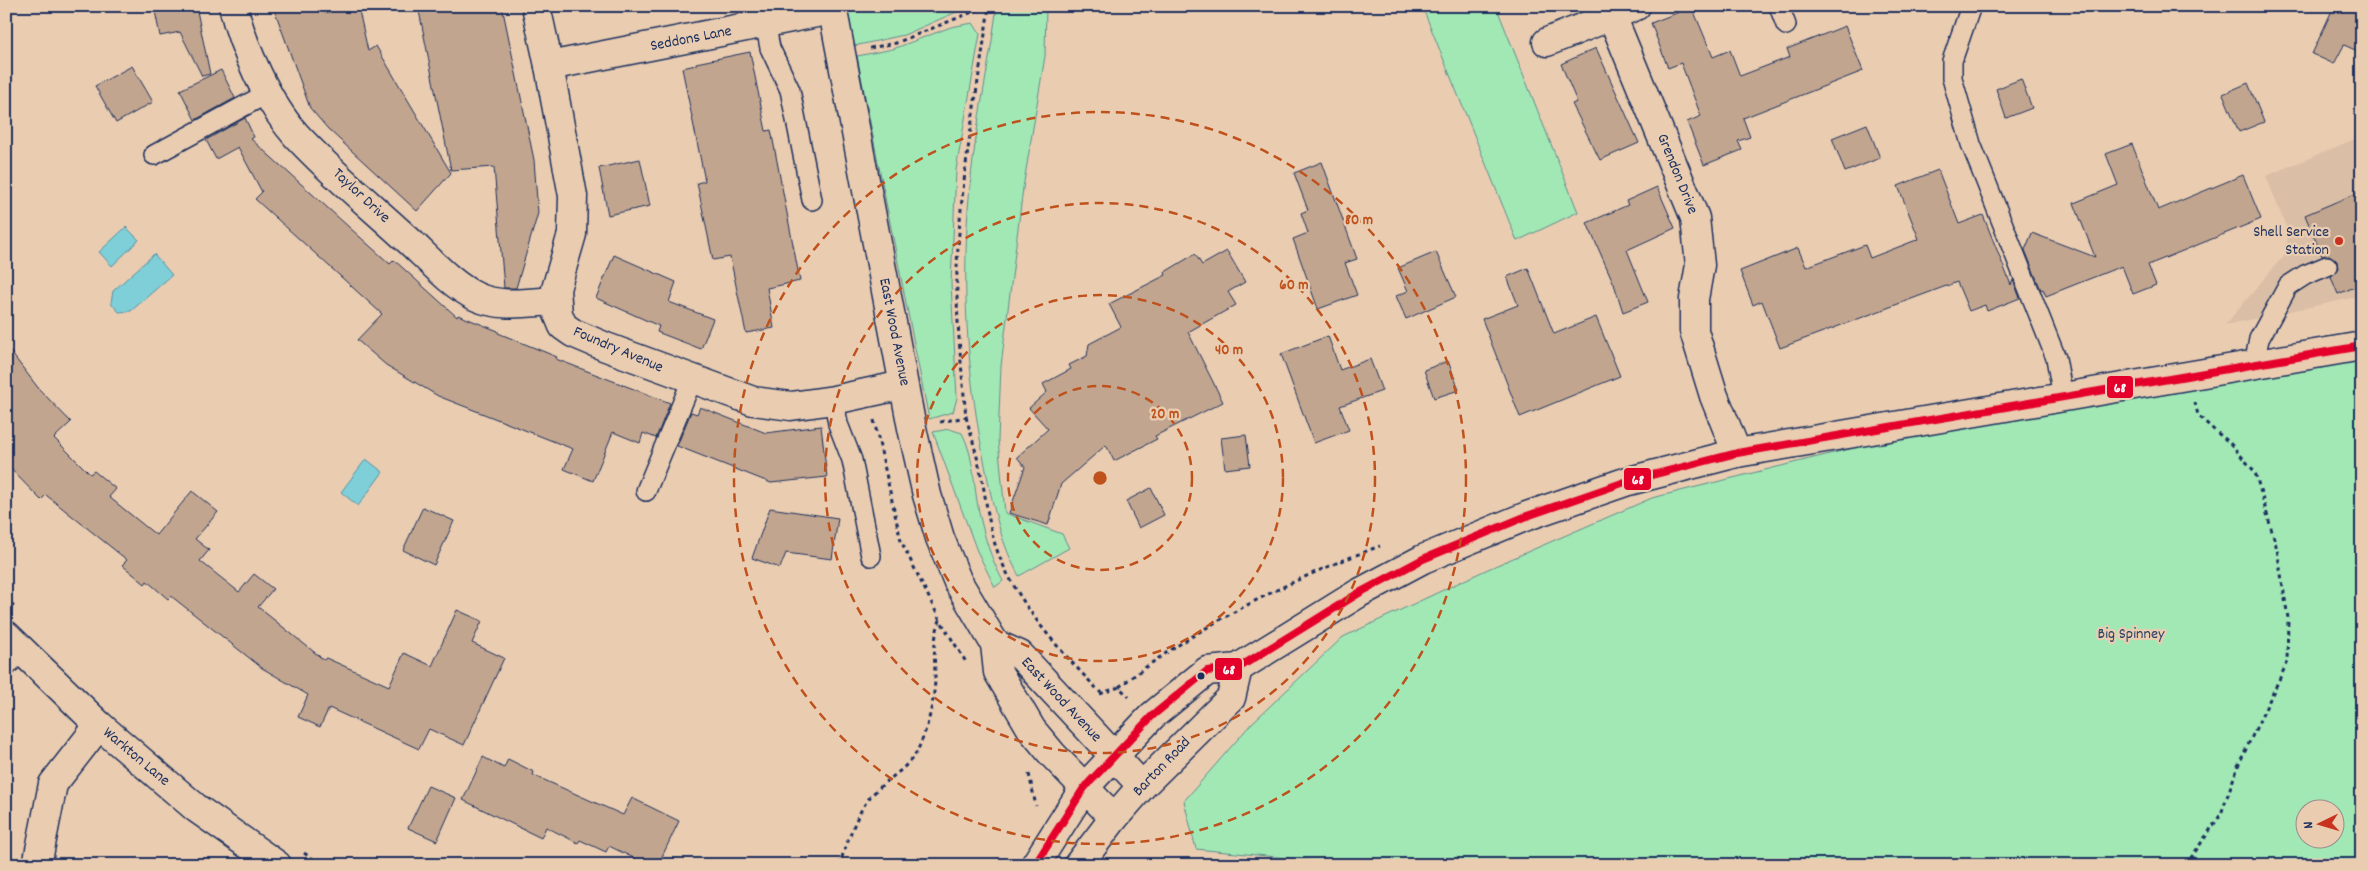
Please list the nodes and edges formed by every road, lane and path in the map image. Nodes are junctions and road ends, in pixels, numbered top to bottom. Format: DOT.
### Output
graph roads {
  1 [pos="233,6"];
  2 [pos="536,6"];
  3 [pos="988,6"];
  4 [pos="1779,6"];
  5 [pos="1971,6"];
  6 [pos="832,8"];
  7 [pos="1624,11"];
  8 [pos="764,15"];
  9 [pos="1786,25"];
  10 [pos="1548,42"];
  11 [pos="865,50"];
  12 [pos="549,66"];
  13 [pos="268,93"];
  14 [pos="154,155"];
  15 [pos="812,200"];
  16 [pos="2326,266"];
  17 [pos="556,301"];
  18 [pos="2362,346"];
  19 [pos="2254,365"];
  20 [pos="692,380"];
  21 [pos="904,385"];
  22 [pos="2063,398"];
  23 [pos="834,400"];
  24 [pos="2198,415"];
  25 [pos="966,417"];
  26 [pos="939,423"];
  27 [pos="1737,453"];
  28 [pos="646,491"];
  29 [pos="1385,544"];
  30 [pos="871,556"];
  31 [pos="940,620"];
  32 [pos="995,644"];
  33 [pos="11,651"];
  34 [pos="1238,668"];
  35 [pos="1119,687"];
  36 [pos="1101,693"];
  37 [pos="1094,698"];
  38 [pos="1131,698"];
  39 [pos="99,725"];
  40 [pos="1113,757"];
  41 [pos="1028,768"];
  42 [pos="1142,786"];
  43 [pos="1084,788"];
  44 [pos="1035,811"];
  45 [pos="1114,818"];
  46 [pos="37,865"];
  47 [pos="277,865"];
  48 [pos="838,865"];
  49 [pos="1035,865"];
  50 [pos="1078,865"];
  51 [pos="2186,865"];
  1 -- 13 [label="street, Taylor Drive"];
  2 -- 12 [label="street, Foundry Avenue"];
  3 -- 11 [label="path"];
  3 -- 25 [label="path"];
  4 -- 9 [label="lane"];
  5 -- 22 [label="lane"];
  6 -- 8 [label="street, Seddons Lane"];
  6 -- 21 [label="street, East Wood Avenue"];
  7 -- 10 [label="street, Grendon Drive"];
  7 -- 27 [label="street, Grendon Drive"];
  8 -- 12 [label="street, Seddons Lane"];
  8 -- 15 [label="lane"];
  12 -- 17 [label="street, Foundry Avenue"];
  13 -- 14 [label="lane"];
  13 -- 17 [label="street, Taylor Drive"];
  16 -- 19 [label="lane"];
  17 -- 20 [label="street, Foundry Avenue"];
  18 -- 19 [label="street"];
  19 -- 22 [label="street"];
  20 -- 23 [label="street, Foundry Avenue"];
  20 -- 28 [label="lane"];
  21 -- 23 [label="street, Foundry Avenue"];
  21 -- 32 [label="street, East Wood Avenue"];
  22 -- 27 [label="street"];
  23 -- 30 [label="lane"];
  24 -- 51 [label="path"];
  25 -- 26 [label="path"];
  25 -- 36 [label="path"];
  27 -- 34 [label="street"];
  29 -- 35 [label="path"];
  31 -- 48 [label="path"];
  32 -- 40 [label="street, East Wood Avenue"];
  32 -- 43 [label="street, East Wood Avenue"];
  33 -- 39 [label="street, Warkton Lane"];
  34 -- 40 [label="street"];
  34 -- 42 [label="street, Barton Road"];
  35 -- 36 [label="path"];
  35 -- 38 [label="path"];
  36 -- 37 [label="path"];
  39 -- 46 [label="street"];
  39 -- 47 [label="street, Warkton Lane"];
  40 -- 42 [label="street, East Wood Avenue"];
  40 -- 43 [label="street"];
  41 -- 44 [label="path"];
  42 -- 45 [label="street, Barton Road"];
  43 -- 45 [label="street, East Wood Avenue"];
  43 -- 49 [label="street"];
  45 -- 50 [label="street, Barton Road"];
}
